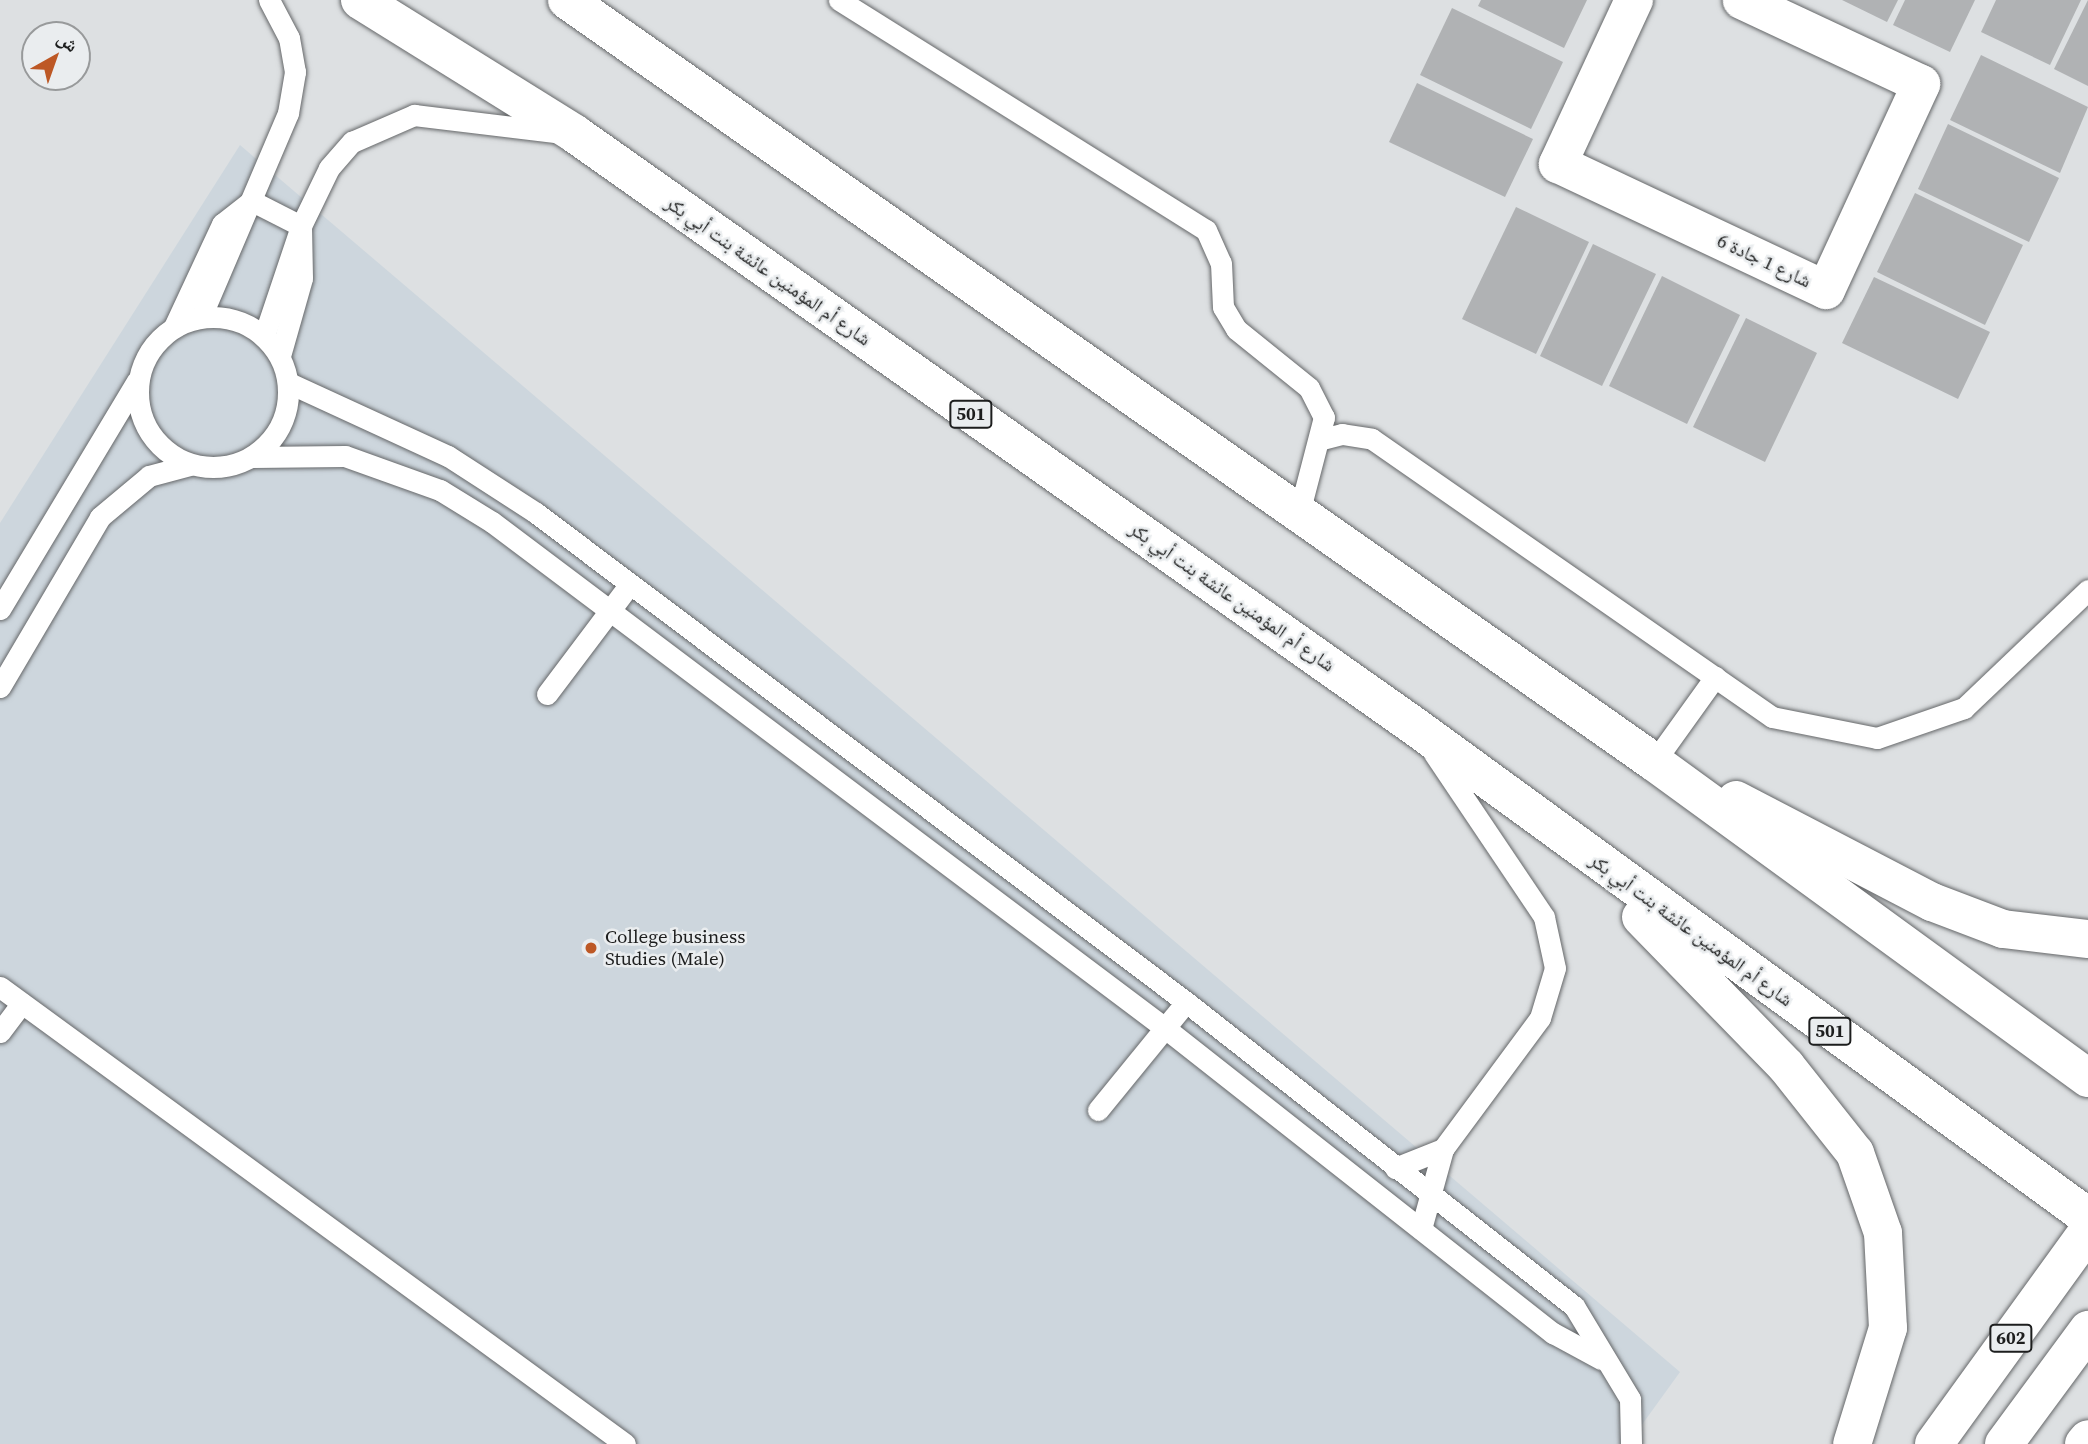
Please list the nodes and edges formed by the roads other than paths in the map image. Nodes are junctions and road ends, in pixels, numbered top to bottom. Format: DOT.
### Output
graph roads {
  1 [pos="269,0"];
  2 [pos="360,0"];
  3 [pos="567,0"];
  4 [pos="839,0"];
  5 [pos="1634,0"];
  6 [pos="1742,0"];
  7 [pos="575,134"];
  8 [pos="252,201"];
  9 [pos="301,226"];
  10 [pos="201,317"];
  11 [pos="174,327"];
  12 [pos="264,336"];
  13 [pos="280,356"];
  14 [pos="138,379"];
  15 [pos="289,383"];
  16 [pos="1322,439"];
  17 [pos="253,457"];
  18 [pos="190,465"];
  19 [pos="1299,513"];
  20 [pos="629,585"];
  21 [pos="2088,590"];
  22 [pos="0,609"];
  23 [pos="609,611"];
  24 [pos="1715,677"];
  25 [pos="0,687"];
  26 [pos="547,694"];
  27 [pos="1417,728"];
  28 [pos="1654,762"];
  29 [pos="1572,845"];
  30 [pos="2088,939"];
  31 [pos="0,987"];
  32 [pos="1186,1002"];
  33 [pos="22,1003"];
  34 [pos="1165,1028"];
  35 [pos="0,1032"];
  36 [pos="2088,1077"];
  37 [pos="1098,1111"];
  38 [pos="1443,1149"];
  39 [pos="1395,1168"];
  40 [pos="1427,1193"];
  41 [pos="2088,1217"];
  42 [pos="1421,1229"];
  43 [pos="2088,1231"];
  44 [pos="2088,1330"];
  45 [pos="1601,1359"];
  46 [pos="2088,1439"];
  47 [pos="625,1444"];
  48 [pos="1632,1444"];
  49 [pos="1852,1444"];
  50 [pos="1934,1444"];
  51 [pos="2004,1444"];
  52 [pos="2084,1444"];
  1 -- 8 [label="lane"];
  2 -- 7 [label="main road, شارع أم المؤمنين عائشة بنت أبي بكر / 501"];
  3 -- 19 [label="main road"];
  4 -- 16 [label="lane"];
  5 -- 6 [label="main road, شارع 1 جادة 6"];
  7 -- 9 [label="lane"];
  7 -- 27 [label="main road, شارع أم المؤمنين عائشة بنت أبي بكر / 501"];
  8 -- 9 [label="lane"];
  8 -- 10 [label="lane"];
  8 -- 11 [label="lane"];
  9 -- 12 [label="lane"];
  9 -- 13 [label="lane"];
  10 -- 11 [label="lane"];
  10 -- 12 [label="lane"];
  11 -- 14 [label="lane"];
  12 -- 13 [label="lane"];
  13 -- 15 [label="lane"];
  14 -- 18 [label="lane"];
  14 -- 22 [label="lane"];
  15 -- 17 [label="lane"];
  15 -- 20 [label="lane"];
  16 -- 19 [label="lane"];
  16 -- 24 [label="lane"];
  17 -- 18 [label="lane"];
  17 -- 23 [label="lane"];
  18 -- 25 [label="lane"];
  19 -- 28 [label="main road"];
  20 -- 23 [label="lane"];
  20 -- 32 [label="lane"];
  21 -- 24 [label="lane"];
  23 -- 26 [label="lane"];
  23 -- 34 [label="lane"];
  24 -- 28 [label="lane"];
  27 -- 29 [label="main road, شارع أم المؤمنين عائشة بنت أبي بكر / 501"];
  27 -- 38 [label="lane"];
  28 -- 30 [label="main road"];
  28 -- 36 [label="main road"];
  29 -- 41 [label="main road, شارع أم المؤمنين عائشة بنت أبي بكر / 501"];
  29 -- 49 [label="main road"];
  31 -- 33 [label="lane"];
  32 -- 34 [label="lane"];
  32 -- 39 [label="lane"];
  33 -- 35 [label="lane"];
  33 -- 47 [label="lane"];
  34 -- 37 [label="lane"];
  34 -- 42 [label="lane"];
  38 -- 39 [label="lane"];
  38 -- 40 [label="lane"];
  39 -- 40 [label="lane"];
  40 -- 42 [label="lane"];
  40 -- 45 [label="lane"];
  42 -- 45 [label="lane"];
  43 -- 50 [label="main road, 602"];
  44 -- 51 [label="main road"];
  45 -- 48 [label="lane"];
  46 -- 52 [label="main road"];
}
